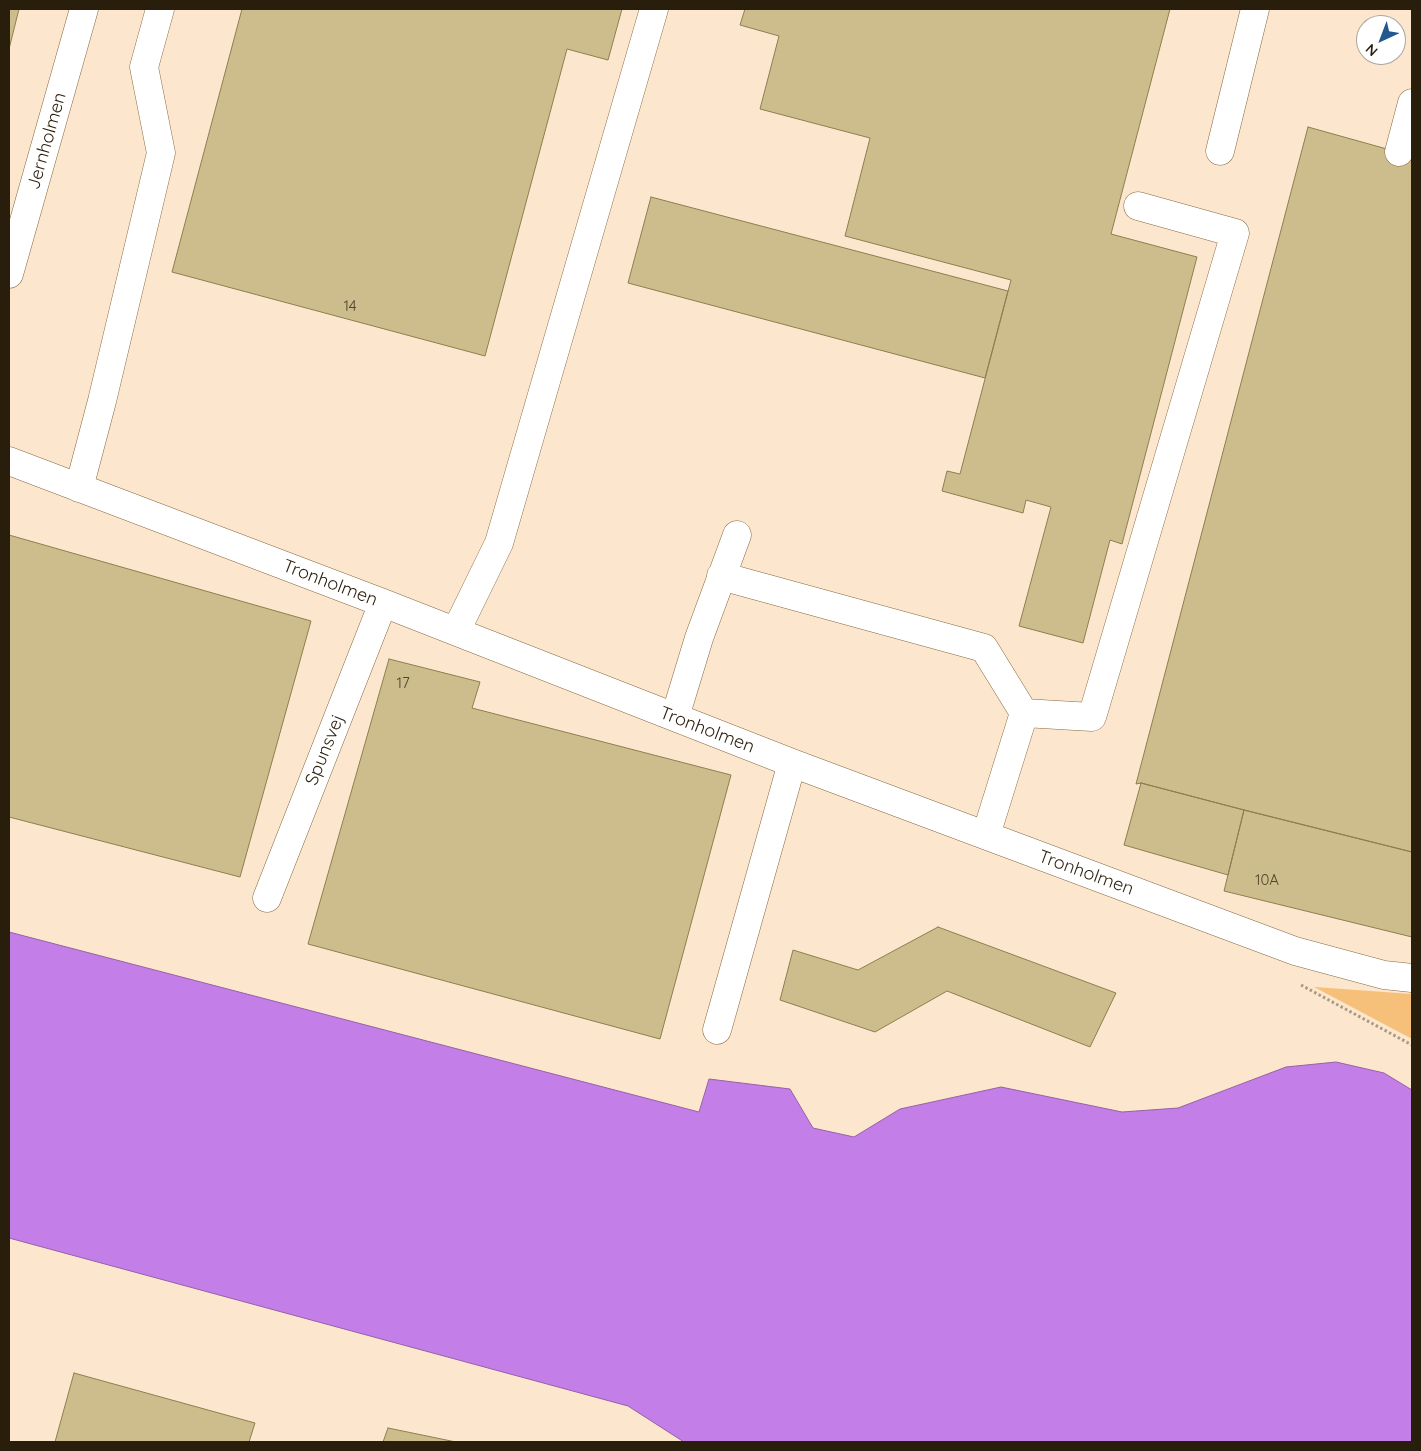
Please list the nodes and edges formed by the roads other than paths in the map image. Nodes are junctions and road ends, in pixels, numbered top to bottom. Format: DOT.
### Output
graph roads {
  1 [pos="84,9"];
  2 [pos="160,9"];
  3 [pos="654,9"];
  4 [pos="1255,9"];
  5 [pos="1412,103"];
  6 [pos="1220,151"];
  7 [pos="1399,152"];
  8 [pos="1138,206"];
  9 [pos="9,274"];
  10 [pos="9,461"];
  11 [pos="79,488"];
  12 [pos="737,535"];
  13 [pos="721,576"];
  14 [pos="383,603"];
  15 [pos="456,631"];
  16 [pos="1024,714"];
  17 [pos="675,717"];
  18 [pos="792,763"];
  19 [pos="986,835"];
  20 [pos="267,898"];
  21 [pos="1412,978"];
  22 [pos="717,1030"];
  1 -- 9 [label="street, Jernholmen"];
  2 -- 11 [label="street"];
  3 -- 15 [label="street"];
  4 -- 6 [label="street"];
  5 -- 7 [label="street"];
  8 -- 16 [label="street"];
  10 -- 11 [label="street, Tronholmen"];
  11 -- 14 [label="street, Tronholmen"];
  12 -- 13 [label="street"];
  13 -- 16 [label="street"];
  13 -- 17 [label="street"];
  14 -- 15 [label="street, Tronholmen"];
  14 -- 20 [label="street, Spunsvej"];
  15 -- 17 [label="street, Tronholmen"];
  16 -- 19 [label="street"];
  17 -- 18 [label="street, Tronholmen"];
  18 -- 19 [label="street, Tronholmen"];
  18 -- 22 [label="street"];
  19 -- 21 [label="street, Tronholmen"];
}
